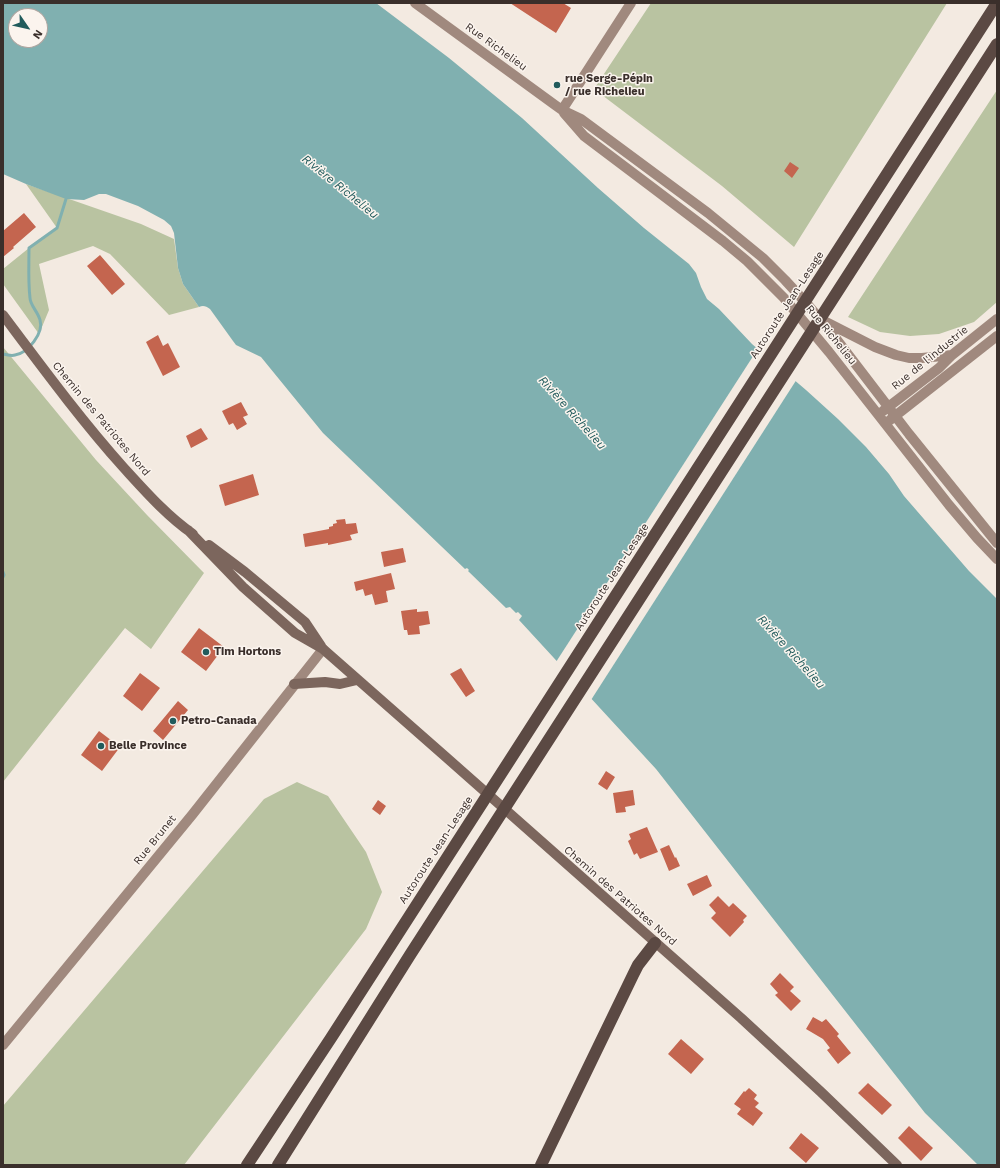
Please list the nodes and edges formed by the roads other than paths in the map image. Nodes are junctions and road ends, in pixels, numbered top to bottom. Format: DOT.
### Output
graph roads {
  1 [pos="415,3"];
  2 [pos="631,3"];
  3 [pos="997,3"];
  4 [pos="997,44"];
  5 [pos="562,110"];
  6 [pos="3,315"];
  7 [pos="997,319"];
  8 [pos="821,320"];
  9 [pos="997,336"];
  10 [pos="952,355"];
  11 [pos="888,407"];
  12 [pos="878,415"];
  13 [pos="895,416"];
  14 [pos="885,424"];
  15 [pos="188,530"];
  16 [pos="997,544"];
  17 [pos="997,560"];
  18 [pos="323,649"];
  19 [pos="357,680"];
  20 [pos="294,684"];
  21 [pos="655,943"];
  22 [pos="3,1045"];
  23 [pos="247,1165"];
  24 [pos="278,1165"];
  25 [pos="541,1165"];
  26 [pos="897,1165"];
  1 -- 5 [label="main road, Rue Richelieu"];
  2 -- 5 [label="main road"];
  3 -- 23 [label="highway, Autoroute Jean-Lesage"];
  4 -- 24 [label="highway"];
  5 -- 8 [label="main road, Rue Richelieu"];
  5 -- 12 [label="main road, Rue Richelieu"];
  6 -- 15 [label="main road, Chemin des Patriotes Nord"];
  7 -- 10 [label="main road, Rue de l'Industrie"];
  8 -- 10 [label="main road"];
  8 -- 11 [label="main road, Rue Richelieu"];
  9 -- 13 [label="main road"];
  10 -- 11 [label="main road, Rue de l'Industrie"];
  11 -- 12 [label="main road, Rue de l'Industrie"];
  11 -- 13 [label="main road, Rue Richelieu"];
  12 -- 14 [label="main road, Rue Richelieu"];
  13 -- 14 [label="main road"];
  13 -- 16 [label="main road, Rue Richelieu"];
  14 -- 17 [label="main road, Rue Richelieu"];
  15 -- 18 [label="main road, Chemin des Patriotes Nord"];
  15 -- 18 [label="main road, Chemin des Patriotes Nord"];
  18 -- 19 [label="main road, Chemin des Patriotes Nord"];
  18 -- 20 [label="main road, Rue Brunet"];
  19 -- 20 [label="main road"];
  19 -- 21 [label="main road, Chemin des Patriotes Nord"];
  20 -- 22 [label="main road, Rue Brunet"];
  21 -- 25 [label="highway"];
  21 -- 26 [label="main road, Chemin des Patriotes Nord"];
}
